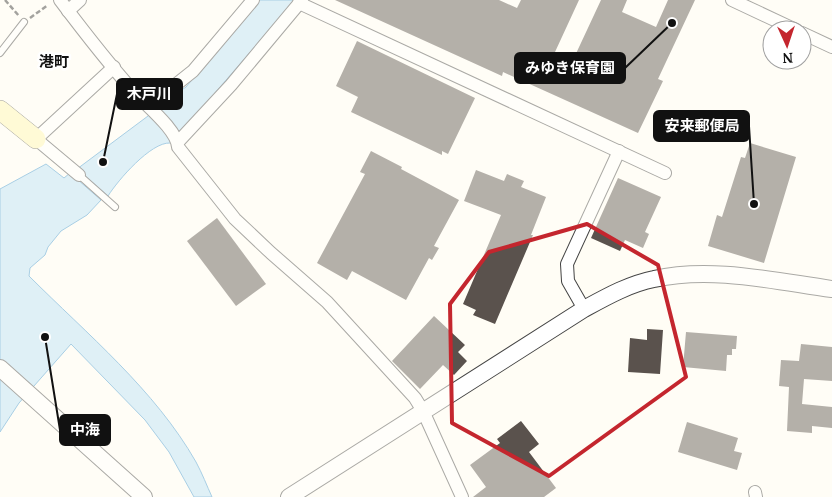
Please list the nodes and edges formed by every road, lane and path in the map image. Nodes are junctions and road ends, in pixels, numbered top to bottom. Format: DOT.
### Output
graph roads {
  1 [pos="5,0"];
  2 [pos="56,0"];
  3 [pos="60,0"];
  4 [pos="80,0"];
  5 [pos="253,0"];
  6 [pos="732,0"];
  7 [pos="301,2"];
  8 [pos="68,10"];
  9 [pos="775,20"];
  10 [pos="24,22"];
  11 [pos="812,38"];
  12 [pos="832,47"];
  13 [pos="0,54"];
  14 [pos="114,66"];
  15 [pos="151,107"];
  16 [pos="0,110"];
  17 [pos="36,139"];
  18 [pos="176,139"];
  19 [pos="619,151"];
  20 [pos="665,173"];
  21 [pos="79,175"];
  22 [pos="112,205"];
  23 [pos="832,289"];
  24 [pos="584,309"];
  25 [pos="0,368"];
  26 [pos="423,411"];
  27 [pos="144,497"];
  28 [pos="290,497"];
  29 [pos="462,497"];
  1 -- 10 [label="path"];
  2 -- 10 [label="path"];
  3 -- 8 [label="street"];
  4 -- 8 [label="street"];
  5 -- 15 [label="street"];
  6 -- 9 [label="street"];
  7 -- 18 [label="street"];
  7 -- 19 [label="street"];
  8 -- 14 [label="street"];
  10 -- 13 [label="lane"];
  11 -- 12 [label="street"];
  14 -- 15 [label="street"];
  14 -- 17 [label="street"];
  15 -- 18 [label="street"];
  16 -- 17 [label="main road"];
  17 -- 21 [label="street"];
  18 -- 26 [label="street"];
  19 -- 20 [label="street"];
  19 -- 24 [label="street"];
  21 -- 22 [label="lane"];
  23 -- 24 [label="street"];
  24 -- 26 [label="street"];
  25 -- 27 [label="street"];
  26 -- 28 [label="street"];
  26 -- 29 [label="street"];
}
